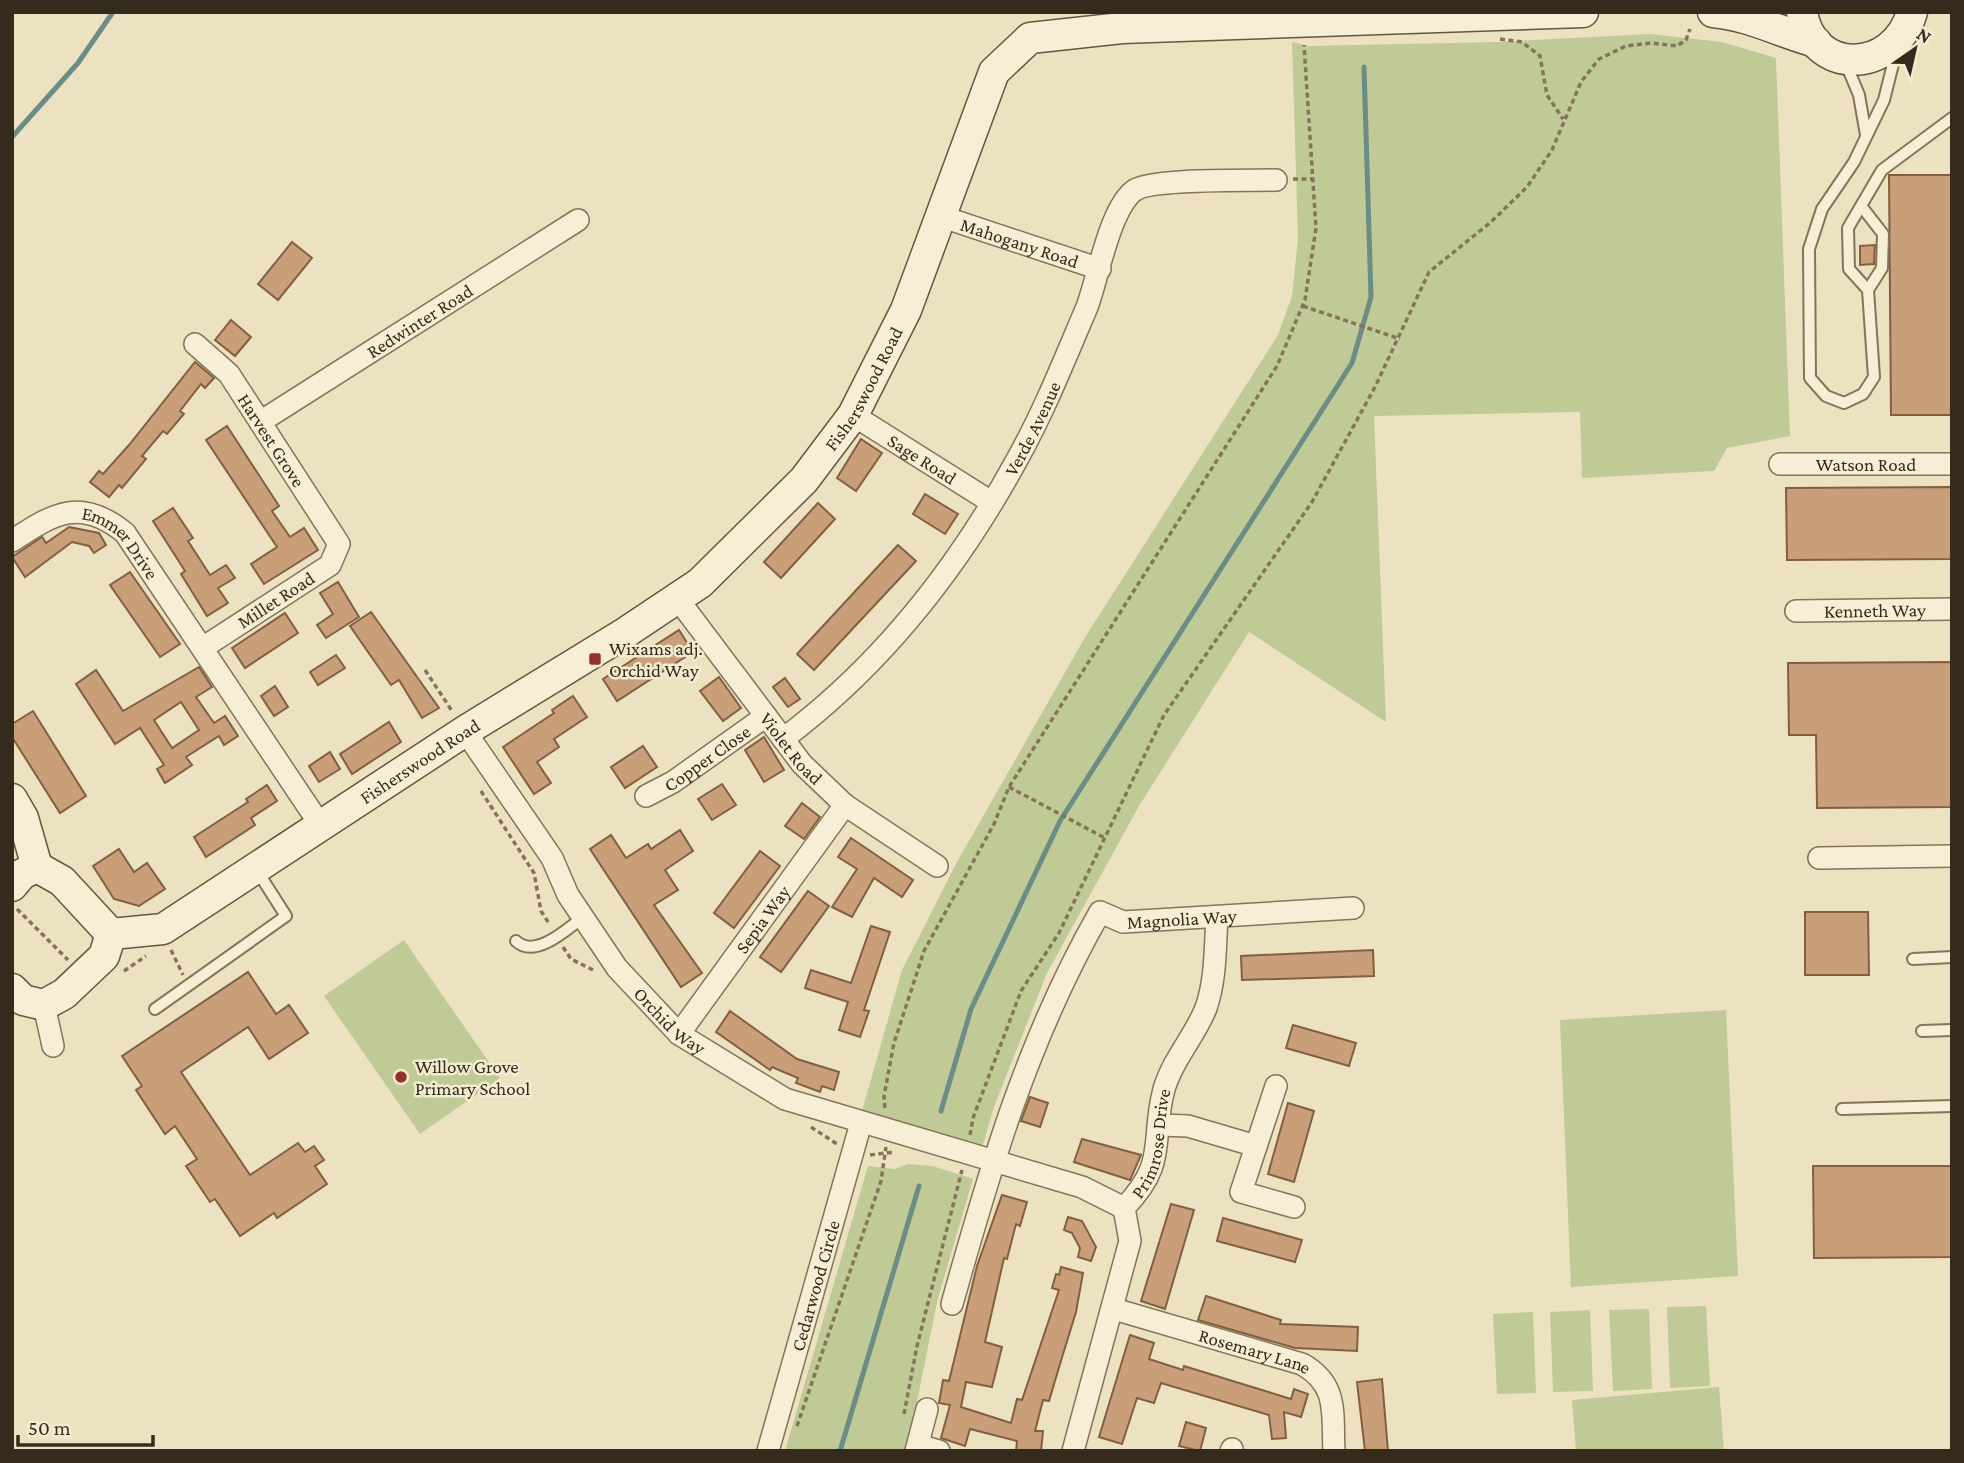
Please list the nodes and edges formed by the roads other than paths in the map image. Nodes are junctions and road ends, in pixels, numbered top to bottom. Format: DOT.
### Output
graph roads {
  1 [pos="1583,12"];
  2 [pos="1802,12"];
  3 [pos="1748,14"];
  4 [pos="1701,20"];
  5 [pos="1912,23"];
  6 [pos="1816,42"];
  7 [pos="1843,58"];
  8 [pos="1952,118"];
  9 [pos="1866,135"];
  10 [pos="1276,180"];
  11 [pos="1863,207"];
  12 [pos="940,216"];
  13 [pos="578,220"];
  14 [pos="1100,269"];
  15 [pos="1868,290"];
  16 [pos="195,344"];
  17 [pos="853,415"];
  18 [pos="260,422"];
  19 [pos="1780,464"];
  20 [pos="1952,464"];
  21 [pos="990,502"];
  22 [pos="12,541"];
  23 [pos="339,544"];
  24 [pos="677,598"];
  25 [pos="1952,609"];
  26 [pos="1796,611"];
  27 [pos="202,645"];
  28 [pos="766,716"];
  29 [pos="465,731"];
  30 [pos="783,739"];
  31 [pos="646,796"];
  32 [pos="12,799"];
  33 [pos="845,805"];
  34 [pos="321,826"];
  35 [pos="1952,856"];
  36 [pos="1819,858"];
  37 [pos="937,866"];
  38 [pos="37,867"];
  39 [pos="255,867"];
  40 [pos="12,886"];
  41 [pos="1353,908"];
  42 [pos="1217,917"];
  43 [pos="582,918"];
  44 [pos="111,934"];
  45 [pos="516,941"];
  46 [pos="1952,957"];
  47 [pos="1913,959"];
  48 [pos="12,989"];
  49 [pos="44,1005"];
  50 [pos="155,1009"];
  51 [pos="1952,1030"];
  52 [pos="1922,1031"];
  53 [pos="679,1034"];
  54 [pos="53,1046"];
  55 [pos="1276,1086"];
  56 [pos="1952,1106"];
  57 [pos="1842,1109"];
  58 [pos="861,1123"];
  59 [pos="1160,1125"];
  60 [pos="1256,1146"];
  61 [pos="992,1162"];
  62 [pos="1294,1207"];
  63 [pos="1124,1208"];
  64 [pos="952,1304"];
  65 [pos="1114,1309"];
  66 [pos="927,1409"];
  67 [pos="767,1439"];
  68 [pos="917,1448"];
  69 [pos="939,1451"];
  70 [pos="1073,1451"];
  71 [pos="1334,1451"];
  1 -- 12 [label="street, Fisherswood Road"];
  2 -- 6 [label="street"];
  3 -- 4 [label="street"];
  3 -- 6 [label="street"];
  5 -- 7 [label="street"];
  5 -- 9 [label="lane"];
  6 -- 7 [label="street"];
  7 -- 9 [label="lane"];
  8 -- 11 [label="lane"];
  9 -- 15 [label="lane"];
  10 -- 14 [label="street, Verde Avenue"];
  11 -- 15 [label="lane"];
  11 -- 15 [label="lane"];
  12 -- 14 [label="street, Mahogany Road"];
  12 -- 17 [label="street, Fisherswood Road"];
  13 -- 18 [label="street, Redwinter Road"];
  14 -- 21 [label="street, Verde Avenue"];
  16 -- 18 [label="street, Harvest Grove"];
  17 -- 21 [label="street, Sage Road"];
  17 -- 24 [label="street, Fisherswood Road"];
  18 -- 23 [label="street, Harvest Grove"];
  19 -- 20 [label="street, Watson Road"];
  21 -- 30 [label="street, Verde Avenue"];
  22 -- 27 [label="street, Emmer Drive"];
  23 -- 27 [label="street, Millet Road"];
  24 -- 28 [label="street, Violet Road"];
  24 -- 29 [label="street, Fisherswood Road"];
  25 -- 26 [label="street, Kenneth Way"];
  27 -- 34 [label="street, Emmer Drive"];
  28 -- 30 [label="street, Violet Road"];
  28 -- 31 [label="street, Copper Close"];
  29 -- 34 [label="street, Fisherswood Road"];
  29 -- 43 [label="street, Orchid Way"];
  30 -- 33 [label="street, Violet Road"];
  32 -- 38 [label="street"];
  33 -- 37 [label="street, Violet Road"];
  33 -- 53 [label="street, Sepia Way"];
  34 -- 39 [label="street, Fisherswood Road"];
  35 -- 36 [label="street"];
  38 -- 40 [label="street"];
  38 -- 44 [label="street"];
  39 -- 44 [label="street, Fisherswood Road"];
  39 -- 50 [label="lane"];
  41 -- 42 [label="street, Magnolia Way"];
  42 -- 59 [label="street, Primrose Drive"];
  42 -- 61 [label="street, Magnolia Way"];
  43 -- 45 [label="lane"];
  43 -- 53 [label="street, Orchid Way"];
  44 -- 49 [label="street"];
  46 -- 47 [label="lane"];
  48 -- 49 [label="street"];
  49 -- 54 [label="street"];
  51 -- 52 [label="lane"];
  53 -- 58 [label="street, Orchid Way"];
  55 -- 60 [label="street"];
  56 -- 57 [label="lane"];
  58 -- 61 [label="street, Orchid Way"];
  58 -- 67 [label="street, Cedarwood Circle"];
  59 -- 60 [label="street"];
  59 -- 63 [label="street, Primrose Drive"];
  60 -- 62 [label="street"];
  61 -- 63 [label="street, Orchid Way"];
  61 -- 64 [label="street"];
  63 -- 65 [label="street, Primrose Drive"];
  65 -- 70 [label="street, Primrose Drive"];
  65 -- 71 [label="street, Rosemary Lane"];
  66 -- 68 [label="street"];
  68 -- 69 [label="street"];
}
